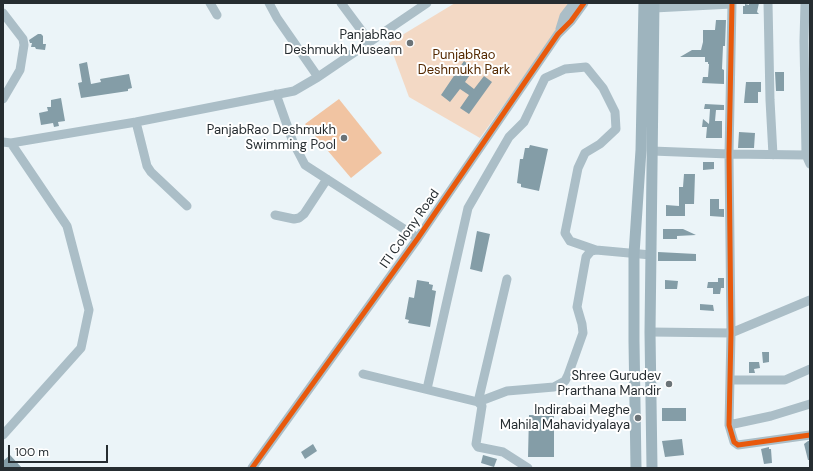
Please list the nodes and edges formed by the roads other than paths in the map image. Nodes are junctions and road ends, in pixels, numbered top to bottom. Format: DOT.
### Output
graph roads {
  1 [pos="210,3"];
  2 [pos="269,3"];
  3 [pos="340,3"];
  4 [pos="427,3"];
  5 [pos="574,3"];
  6 [pos="584,3"];
  7 [pos="644,3"];
  8 [pos="768,3"];
  9 [pos="805,3"];
  10 [pos="732,4"];
  11 [pos="654,6"];
  12 [pos="3,13"];
  13 [pos="807,14"];
  14 [pos="218,15"];
  15 [pos="648,20"];
  16 [pos="558,34"];
  17 [pos="807,41"];
  18 [pos="370,42"];
  19 [pos="807,75"];
  20 [pos="318,77"];
  21 [pos="276,94"];
  22 [pos="3,99"];
  23 [pos="136,122"];
  24 [pos="7,143"];
  25 [pos="652,151"];
  26 [pos="729,154"];
  27 [pos="773,155"];
  28 [pos="809,157"];
  29 [pos="327,179"];
  30 [pos="187,206"];
  31 [pos="275,214"];
  32 [pos="418,238"];
  33 [pos="596,250"];
  34 [pos="634,254"];
  35 [pos="651,255"];
  36 [pos="507,279"];
  37 [pos="810,300"];
  38 [pos="650,332"];
  39 [pos="731,333"];
  40 [pos="810,369"];
  41 [pos="363,374"];
  42 [pos="730,380"];
  43 [pos="427,389"];
  44 [pos="478,402"];
  45 [pos="810,404"];
  46 [pos="729,425"];
  47 [pos="3,435"];
  48 [pos="810,435"];
  49 [pos="252,468"];
  50 [pos="528,468"];
  51 [pos="636,468"];
  52 [pos="652,468"];
  1 -- 14 [label="street"];
  2 -- 20 [label="street"];
  3 -- 18 [label="street"];
  4 -- 18 [label="street"];
  5 -- 16 [label="street"];
  6 -- 16 [label="street, ITI Colony Road"];
  7 -- 15 [label="main road"];
  8 -- 27 [label="street"];
  9 -- 13 [label="street"];
  10 -- 11 [label="street"];
  10 -- 26 [label="street"];
  11 -- 15 [label="main road"];
  12 -- 22 [label="street"];
  13 -- 17 [label="street"];
  15 -- 25 [label="main road"];
  15 -- 34 [label="main road"];
  16 -- 32 [label="street, ITI Colony Road"];
  17 -- 19 [label="street"];
  18 -- 20 [label="street"];
  19 -- 28 [label="street"];
  20 -- 21 [label="street"];
  21 -- 23 [label="street"];
  21 -- 29 [label="street"];
  23 -- 24 [label="street"];
  23 -- 30 [label="street"];
  24 -- 47 [label="street"];
  25 -- 26 [label="street"];
  25 -- 35 [label="main road"];
  26 -- 27 [label="street"];
  26 -- 39 [label="street"];
  27 -- 28 [label="street"];
  29 -- 31 [label="street"];
  29 -- 32 [label="street"];
  32 -- 49 [label="street, ITI Colony Road"];
  33 -- 34 [label="street"];
  33 -- 43 [label="street"];
  33 -- 44 [label="street"];
  34 -- 35 [label="street"];
  34 -- 51 [label="main road"];
  35 -- 38 [label="main road"];
  36 -- 44 [label="street"];
  37 -- 39 [label="street"];
  38 -- 39 [label="street"];
  38 -- 52 [label="main road"];
  39 -- 42 [label="street"];
  40 -- 42 [label="street"];
  41 -- 43 [label="street"];
  42 -- 46 [label="street"];
  43 -- 44 [label="street"];
  44 -- 50 [label="street"];
  45 -- 46 [label="street"];
  46 -- 48 [label="street"];
}
